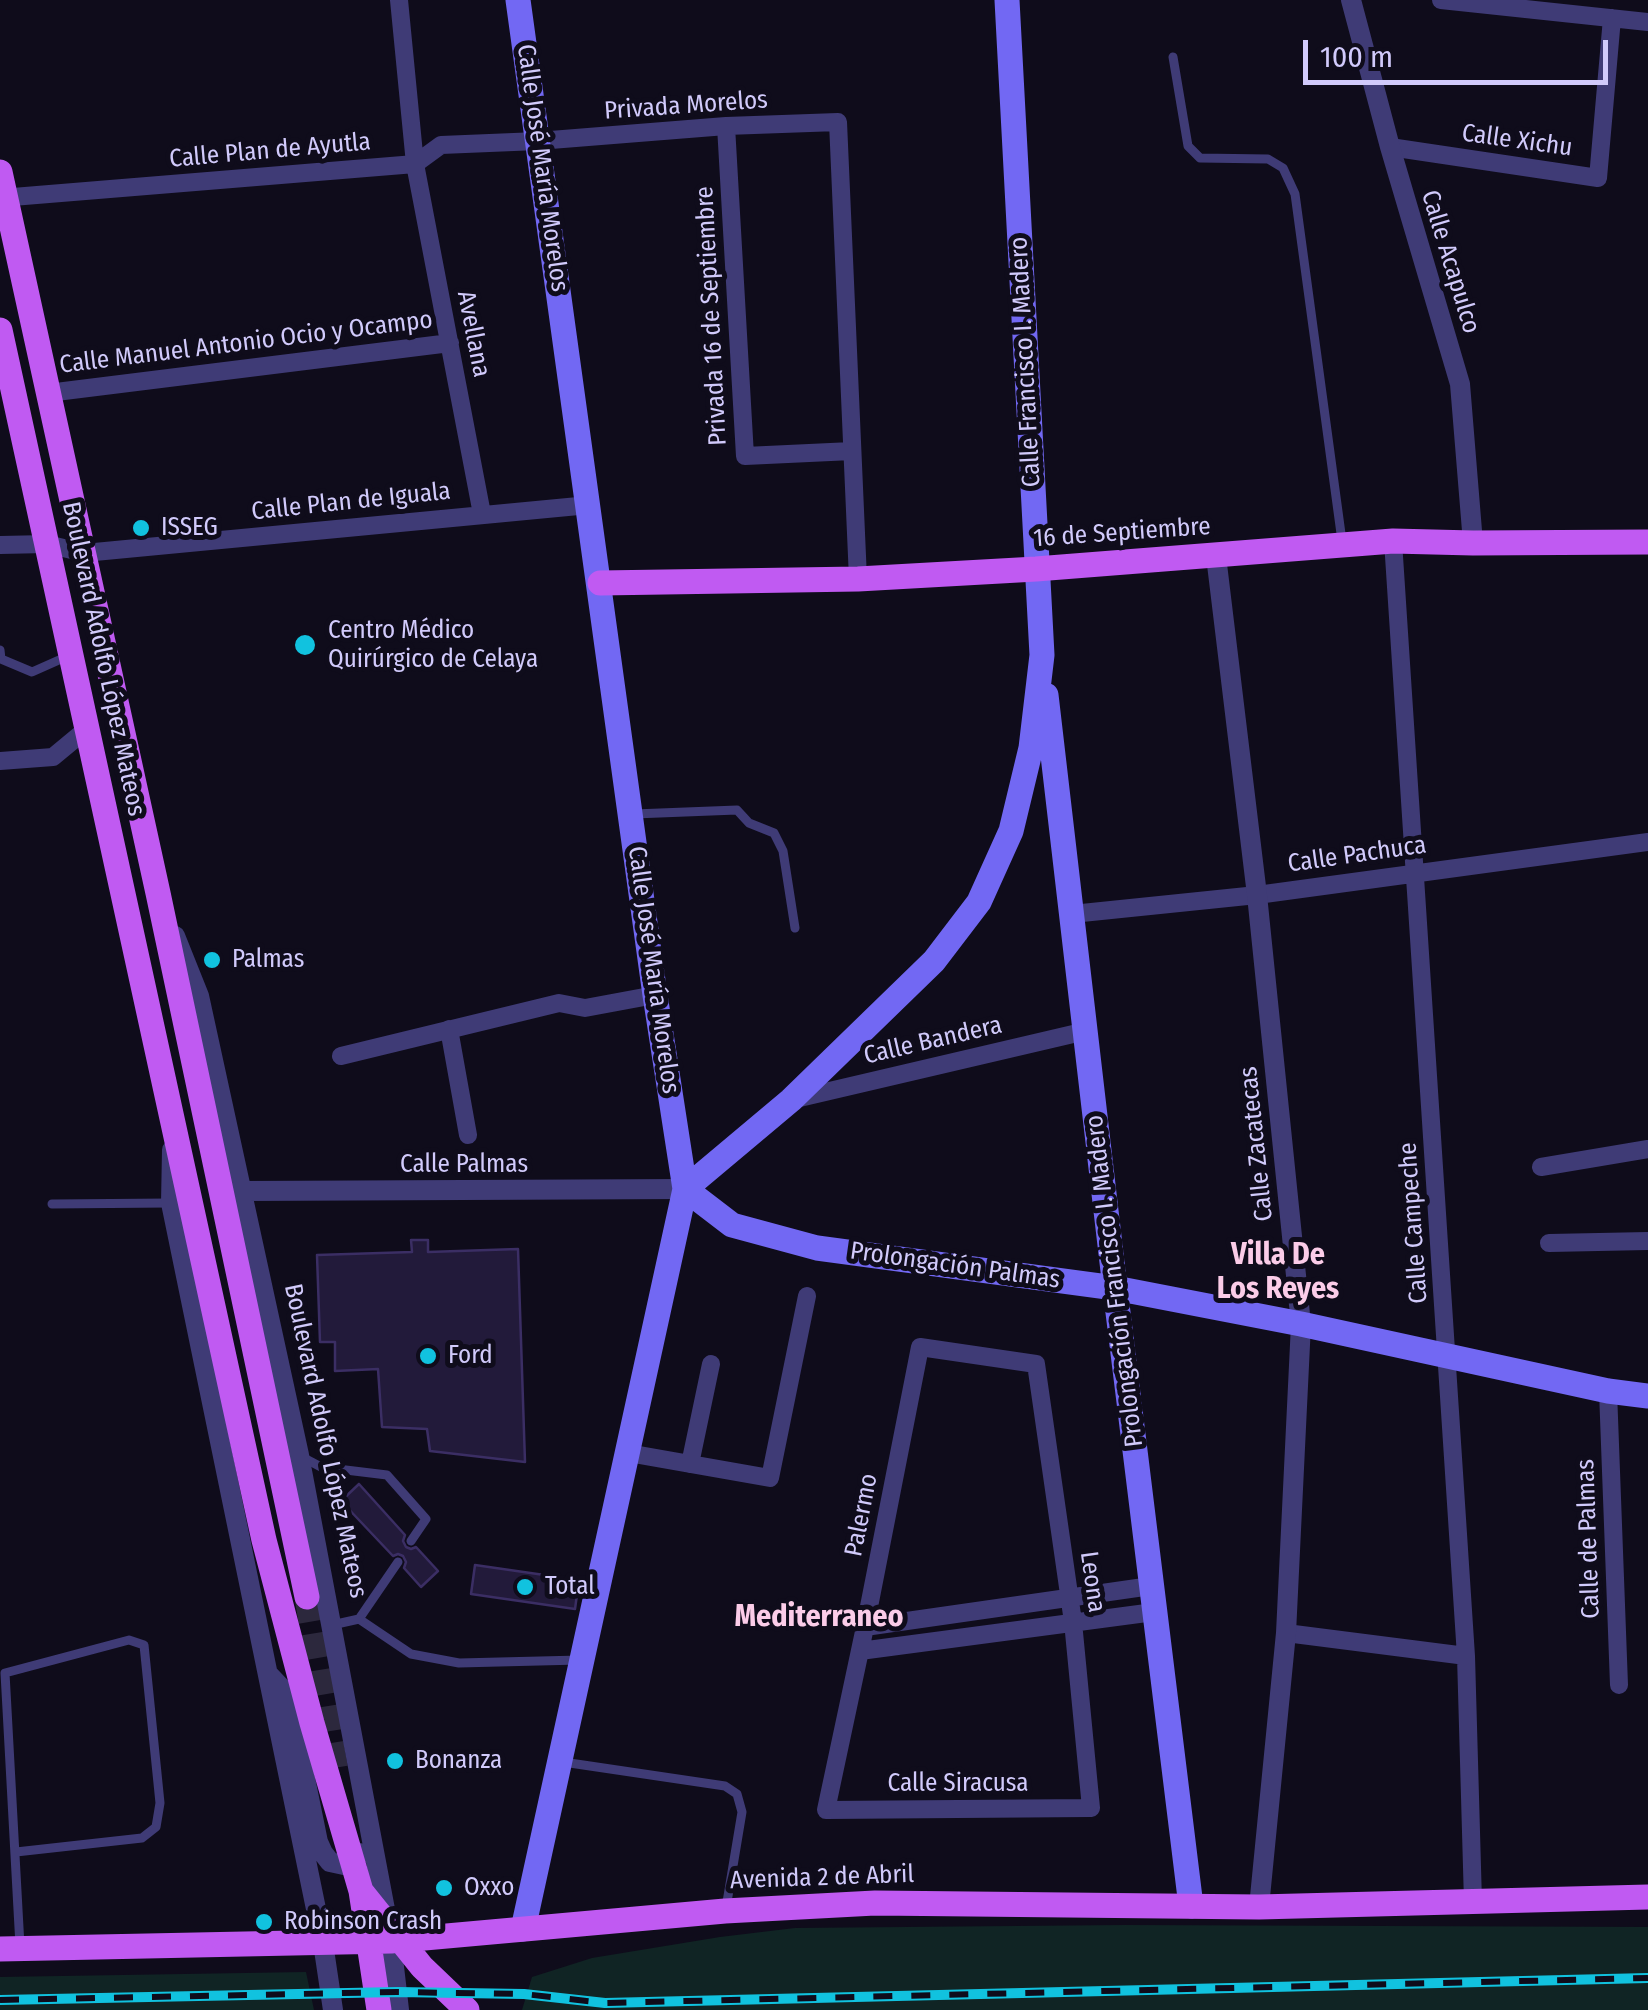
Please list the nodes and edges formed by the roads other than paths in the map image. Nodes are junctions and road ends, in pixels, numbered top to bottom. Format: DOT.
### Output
graph roads {
  1 [pos="398,0"];
  2 [pos="518,0"];
  3 [pos="1007,0"];
  4 [pos="1351,0"];
  5 [pos="1441,0"];
  6 [pos="1612,18"];
  7 [pos="1648,22"];
  8 [pos="1173,56"];
  9 [pos="726,126"];
  10 [pos="538,141"];
  11 [pos="1390,148"];
  12 [pos="415,164"];
  13 [pos="2,189"];
  14 [pos="0,330"];
  15 [pos="450,342"];
  16 [pos="48,393"];
  17 [pos="7,399"];
  18 [pos="852,451"];
  19 [pos="588,505"];
  20 [pos="482,514"];
  21 [pos="1393,541"];
  22 [pos="1648,542"];
  23 [pos="48,544"];
  24 [pos="1473,544"];
  25 [pos="0,545"];
  26 [pos="1342,546"];
  27 [pos="84,553"];
  28 [pos="1216,556"];
  29 [pos="1036,569"];
  30 [pos="858,579"];
  31 [pos="600,582"];
  32 [pos="0,650"];
  33 [pos="71,654"];
  34 [pos="1042,656"];
  35 [pos="88,728"];
  36 [pos="0,761"];
  37 [pos="631,814"];
  38 [pos="1648,842"];
  39 [pos="1414,872"];
  40 [pos="158,893"];
  41 [pos="1257,895"];
  42 [pos="1072,914"];
  43 [pos="795,928"];
  44 [pos="655,994"];
  45 [pos="450,1029"];
  46 [pos="1086,1031"];
  47 [pos="341,1056"];
  48 [pos="791,1100"];
  49 [pos="172,1118"];
  50 [pos="468,1136"];
  51 [pos="1648,1150"];
  52 [pos="1541,1167"];
  53 [pos="685,1189"];
  54 [pos="242,1191"];
  55 [pos="52,1204"];
  56 [pos="171,1204"];
  57 [pos="1648,1241"];
  58 [pos="1549,1243"];
  59 [pos="1115,1288"];
  60 [pos="807,1296"];
  61 [pos="1300,1324"];
  62 [pos="920,1347"];
  63 [pos="1448,1356"];
  64 [pos="711,1364"];
  65 [pos="1608,1391"];
  66 [pos="1648,1396"];
  67 [pos="628,1453"];
  68 [pos="299,1455"];
  69 [pos="690,1464"];
  70 [pos="411,1541"];
  71 [pos="398,1562"];
  72 [pos="307,1597"];
  73 [pos="1069,1599"];
  74 [pos="1153,1599"];
  75 [pos="359,1619"];
  76 [pos="1073,1622"];
  77 [pos="332,1624"];
  78 [pos="866,1626"];
  79 [pos="1286,1633"];
  80 [pos="860,1651"];
  81 [pos="1466,1656"];
  82 [pos="582,1660"];
  83 [pos="2,1673"];
  84 [pos="268,1674"];
  85 [pos="1619,1684"];
  86 [pos="560,1761"];
  87 [pos="360,1774"];
  88 [pos="1091,1808"];
  89 [pos="826,1810"];
  90 [pos="16,1852"];
  91 [pos="16,1883"];
  92 [pos="0,1884"];
  93 [pos="360,1891"];
  94 [pos="1648,1897"];
  95 [pos="1473,1902"];
  96 [pos="1191,1906"];
  97 [pos="1259,1907"];
  98 [pos="725,1912"];
  99 [pos="523,1929"];
  100 [pos="391,1941"];
  101 [pos="323,1944"];
  102 [pos="10,1949"];
  103 [pos="333,2010"];
  104 [pos="379,2010"];
  105 [pos="399,2010"];
  106 [pos="467,2010"];
  1 -- 12 [label="street, Avellana"];
  2 -- 10 [label="main road, Calle José María Morelos"];
  3 -- 29 [label="main road, Calle Francisco I. Madero"];
  4 -- 11 [label="street, Calle Acapulco"];
  5 -- 6 [label="street"];
  6 -- 7 [label="street"];
  6 -- 11 [label="street, Calle Xichu"];
  8 -- 26 [label="lane"];
  9 -- 10 [label="street, Privada Morelos"];
  9 -- 18 [label="street, Privada 16 de Septiembre"];
  9 -- 18 [label="street, Privada Morelos"];
  10 -- 12 [label="street, Calle Plan de Ayutla"];
  10 -- 19 [label="main road, Calle José María Morelos"];
  11 -- 24 [label="street, Calle Acapulco"];
  12 -- 13 [label="street, Calle Plan de Ayutla"];
  12 -- 15 [label="street, Avellana"];
  13 -- 16 [label="main road, Boulevard Adolfo López Mateos"];
  14 -- 17 [label="main road, Boulevard Adolfo López Mateos"];
  15 -- 16 [label="street, Calle Manuel Antonio Ocio y Ocampo"];
  15 -- 20 [label="street, Avellana"];
  16 -- 27 [label="main road, Boulevard Adolfo López Mateos"];
  17 -- 23 [label="main road, Boulevard Adolfo López Mateos"];
  18 -- 30 [label="street"];
  19 -- 20 [label="street, Calle Plan de Iguala"];
  19 -- 31 [label="main road, Calle José María Morelos"];
  20 -- 27 [label="street, Calle Plan de Iguala"];
  21 -- 24 [label="main road, 16 de Septiembre"];
  21 -- 26 [label="main road, 16 de Septiembre"];
  21 -- 39 [label="street, Calle Campeche"];
  22 -- 24 [label="main road, 16 de Septiembre"];
  23 -- 25 [label="street, Calle Plan de Iguala"];
  23 -- 27 [label="street, Calle Plan de Iguala"];
  23 -- 33 [label="main road, Boulevard Adolfo López Mateos"];
  26 -- 28 [label="main road, 16 de Septiembre"];
  27 -- 40 [label="main road, Boulevard Adolfo López Mateos"];
  28 -- 29 [label="main road, 16 de Septiembre"];
  28 -- 41 [label="street, Calle Zacatecas"];
  29 -- 30 [label="main road, 16 de Septiembre"];
  29 -- 34 [label="main road, Calle Francisco I. Madero"];
  30 -- 31 [label="main road, 16 de Septiembre"];
  31 -- 37 [label="main road, Calle José María Morelos"];
  32 -- 33 [label="lane"];
  33 -- 35 [label="main road, Boulevard Adolfo López Mateos"];
  34 -- 42 [label="main road, Prolongación Francisco I. Madero"];
  34 -- 48 [label="main road, Calle Francisco I. Madero"];
  35 -- 36 [label="street"];
  35 -- 49 [label="main road, Boulevard Adolfo López Mateos"];
  37 -- 43 [label="lane"];
  37 -- 44 [label="main road, Calle José María Morelos"];
  38 -- 39 [label="street, Calle Pachuca"];
  39 -- 41 [label="street, Calle Pachuca"];
  39 -- 63 [label="street, Calle Campeche"];
  40 -- 54 [label="street, Boulevard Adolfo López Mateos"];
  40 -- 72 [label="main road, Boulevard Adolfo López Mateos"];
  41 -- 42 [label="street, Calle Pachuca"];
  41 -- 61 [label="street, Calle Zacatecas"];
  42 -- 46 [label="main road, Prolongación Francisco I. Madero"];
  44 -- 45 [label="street"];
  44 -- 53 [label="main road, Calle José María Morelos"];
  45 -- 47 [label="street"];
  45 -- 50 [label="street"];
  46 -- 48 [label="street, Calle Bandera"];
  46 -- 59 [label="main road, Prolongación Francisco I. Madero"];
  48 -- 53 [label="main road, Calle Francisco I. Madero"];
  49 -- 56 [label="street, Boulevard Adolfo López Mateos"];
  49 -- 93 [label="main road, Boulevard Adolfo López Mateos"];
  51 -- 52 [label="street"];
  53 -- 54 [label="street, Calle Palmas"];
  53 -- 59 [label="main road, Prolongación Palmas"];
  53 -- 67 [label="main road, Calle José María Morelos"];
  54 -- 68 [label="street, Boulevard Adolfo López Mateos"];
  55 -- 56 [label="lane"];
  56 -- 84 [label="street, Boulevard Adolfo López Mateos"];
  57 -- 58 [label="street"];
  59 -- 61 [label="main road, Prolongación Palmas"];
  59 -- 74 [label="main road, Prolongación Francisco I. Madero"];
  60 -- 69 [label="street"];
  61 -- 63 [label="main road, Prolongación Palmas"];
  61 -- 79 [label="street, Calle Zacatecas"];
  62 -- 73 [label="street, Leona"];
  62 -- 78 [label="street, Palermo"];
  63 -- 65 [label="main road, Prolongación Palmas"];
  63 -- 81 [label="street, Calle Campeche"];
  64 -- 69 [label="street"];
  65 -- 66 [label="main road, Prolongación Palmas"];
  65 -- 85 [label="street, Calle de Palmas"];
  67 -- 69 [label="street"];
  67 -- 82 [label="main road, Calle José María Morelos"];
  68 -- 70 [label="lane"];
  68 -- 77 [label="street, Boulevard Adolfo López Mateos"];
  71 -- 75 [label="lane"];
  73 -- 74 [label="street"];
  73 -- 76 [label="street, Leona"];
  73 -- 78 [label="street"];
  74 -- 76 [label="street"];
  74 -- 96 [label="main road, Prolongación Francisco I. Madero"];
  75 -- 77 [label="lane"];
  75 -- 82 [label="lane"];
  76 -- 80 [label="street"];
  76 -- 88 [label="street, Leona"];
  77 -- 87 [label="street, Boulevard Adolfo López Mateos"];
  78 -- 80 [label="street, Palermo"];
  79 -- 81 [label="street"];
  79 -- 97 [label="street, Calle Zacatecas"];
  80 -- 89 [label="street, Palermo"];
  81 -- 95 [label="street, Calle Campeche"];
  82 -- 86 [label="main road, Calle José María Morelos"];
  83 -- 90 [label="lane"];
  83 -- 90 [label="lane"];
  84 -- 87 [label="street"];
  84 -- 101 [label="street, Boulevard Adolfo López Mateos"];
  86 -- 98 [label="lane"];
  86 -- 99 [label="main road, Calle José María Morelos"];
  87 -- 100 [label="street, Boulevard Adolfo López Mateos"];
  88 -- 89 [label="street, Calle Siracusa"];
  90 -- 91 [label="lane"];
  91 -- 92 [label="lane"];
  91 -- 102 [label="lane"];
  93 -- 104 [label="main road, Boulevard Adolfo López Mateos"];
  93 -- 106 [label="main road"];
  94 -- 95 [label="main road, Avenida 2 de Abril"];
  95 -- 97 [label="main road, Avenida 2 de Abril"];
  96 -- 97 [label="main road, Avenida 2 de Abril"];
  96 -- 98 [label="main road, Avenida 2 de Abril"];
  98 -- 99 [label="main road, Avenida 2 de Abril"];
  99 -- 100 [label="main road, Avenida 2 de Abril"];
  100 -- 101 [label="main road, Avenida 2 de Abril"];
  100 -- 105 [label="street, Boulevard Adolfo López Mateos"];
  101 -- 102 [label="main road, Avenida 2 de Abril"];
  101 -- 103 [label="street, Boulevard Adolfo López Mateos"];
}
